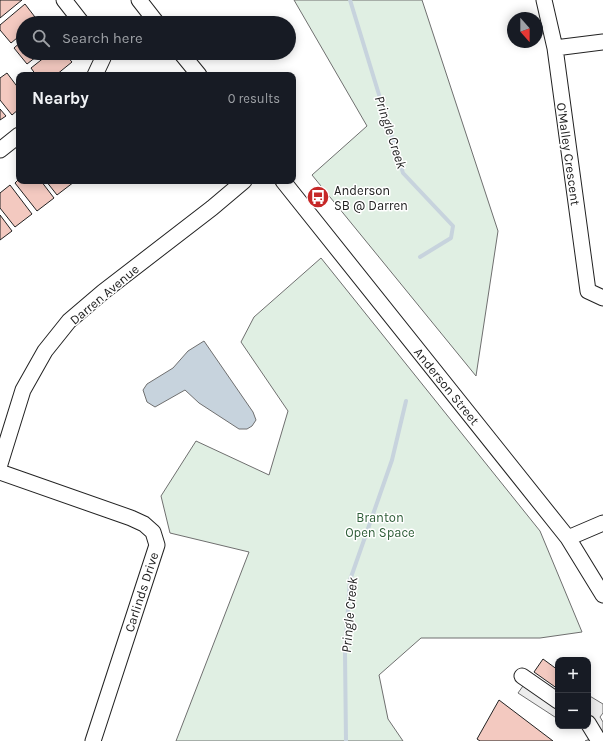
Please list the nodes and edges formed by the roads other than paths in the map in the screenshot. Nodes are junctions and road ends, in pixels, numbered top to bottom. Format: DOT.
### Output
graph roads {
  1 [pos="64,0"];
  2 [pos="139,0"];
  3 [pos="544,0"];
  4 [pos="77,16"];
  5 [pos="152,16"];
  6 [pos="603,42"];
  7 [pos="555,48"];
  8 [pos="102,60"];
  9 [pos="187,60"];
  10 [pos="96,72"];
  11 [pos="197,72"];
  12 [pos="16,137"];
  13 [pos="0,150"];
  14 [pos="240,184"];
  15 [pos="285,184"];
  16 [pos="603,298"];
  17 [pos="0,464"];
  18 [pos="0,472"];
  19 [pos="603,523"];
  20 [pos="568,538"];
  21 [pos="603,595"];
  22 [pos="522,676"];
  23 [pos="555,699"];
  24 [pos="591,728"];
  25 [pos="93,741"];
  26 [pos="599,741"];
  1 -- 4 [label="street"];
  2 -- 5 [label="street"];
  3 -- 7 [label="street"];
  6 -- 7 [label="street"];
  7 -- 16 [label="street, O'Malley Crescent"];
  8 -- 10 [label="street"];
  9 -- 11 [label="street"];
  12 -- 13 [label="street"];
  14 -- 17 [label="street, Darren Avenue"];
  15 -- 20 [label="street, Anderson Street"];
  18 -- 25 [label="street, Carlinds Drive"];
  19 -- 20 [label="street"];
  20 -- 21 [label="street, Anderson Street"];
  22 -- 23 [label="street"];
  24 -- 26 [label="street"];
}
